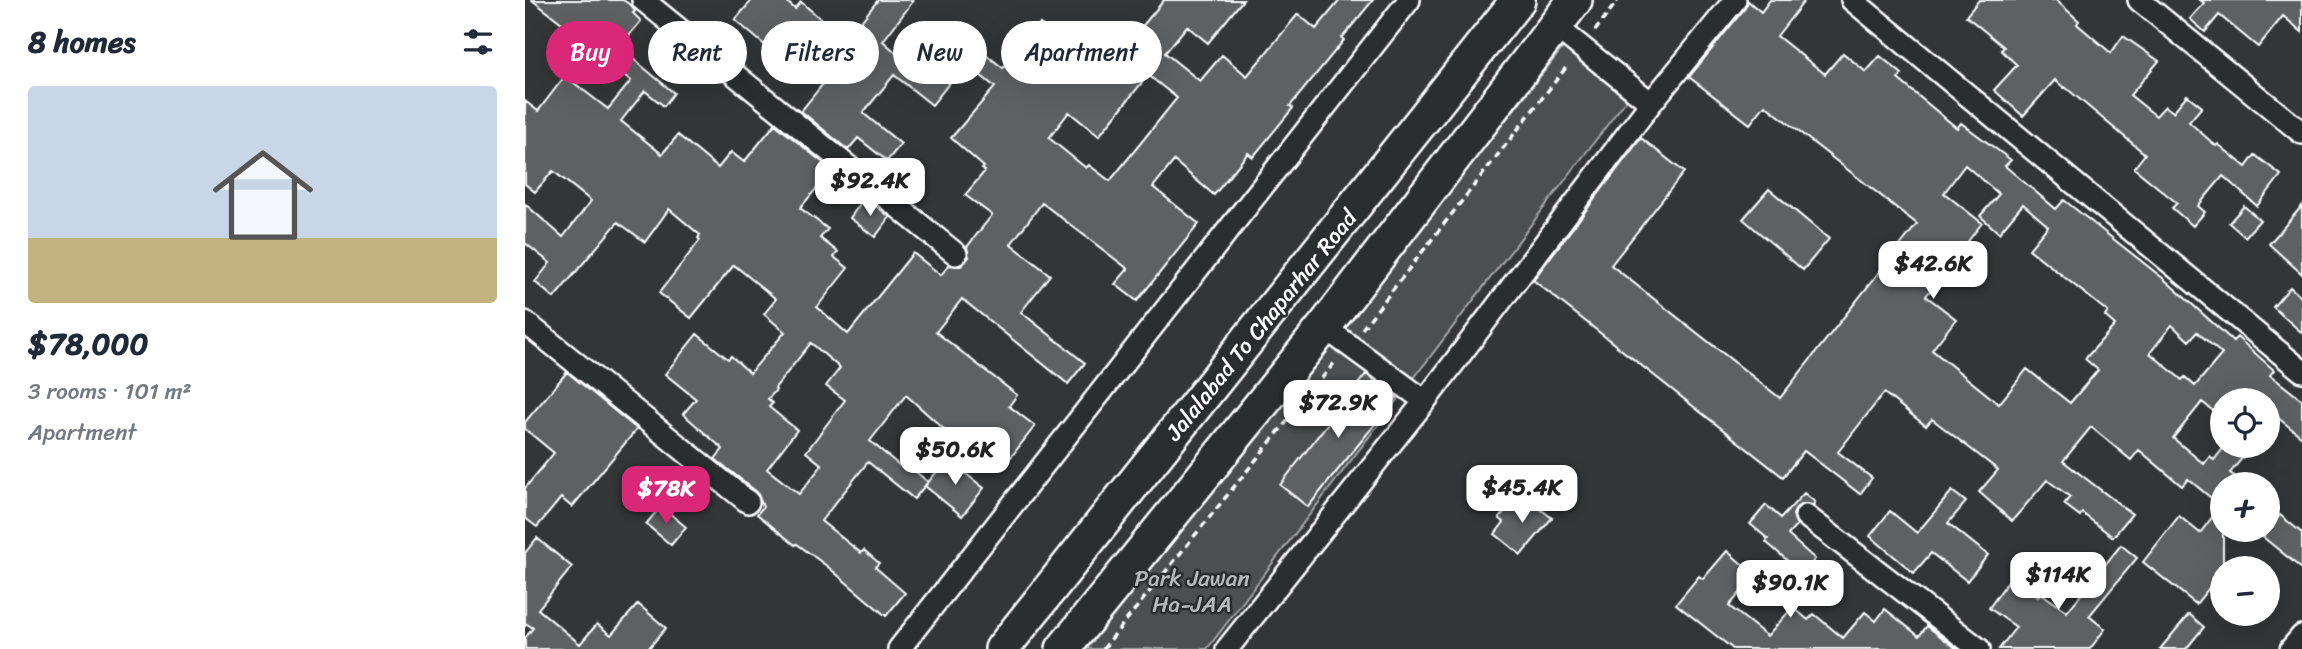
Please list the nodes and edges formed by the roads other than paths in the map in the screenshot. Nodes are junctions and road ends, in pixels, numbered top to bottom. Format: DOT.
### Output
graph roads {
  1 [pos="643,0"];
  2 [pos="1409,0"];
  3 [pos="1518,0"];
  4 [pos="1735,0"];
  5 [pos="1852,0"];
  6 [pos="2139,0"];
  7 [pos="1565,13"];
  8 [pos="1651,103"];
  9 [pos="2302,133"];
  10 [pos="956,254"];
  11 [pos="525,322"];
  12 [pos="1324,327"];
  13 [pos="2302,371"];
  14 [pos="1425,401"];
  15 [pos="748,502"];
  16 [pos="1806,516"];
  17 [pos="2302,636"];
  18 [pos="899,649"];
  19 [pos="1002,649"];
  20 [pos="1063,649"];
  21 [pos="1227,649"];
  22 [pos="1979,649"];
  23 [pos="2291,649"];
  1 -- 10 [label="street"];
  2 -- 18 [label="street"];
  3 -- 19 [label="main road, Jalalabad To Chaparhar Road"];
  4 -- 8 [label="street"];
  5 -- 13 [label="street"];
  6 -- 9 [label="street"];
  7 -- 8 [label="street"];
  7 -- 12 [label="main road, Jalalabad To Chaparhar Road"];
  8 -- 14 [label="street"];
  11 -- 15 [label="street"];
  12 -- 14 [label="street"];
  12 -- 20 [label="main road, Jalalabad To Chaparhar Road"];
  14 -- 21 [label="street"];
  16 -- 22 [label="street"];
  17 -- 23 [label="street"];
}
